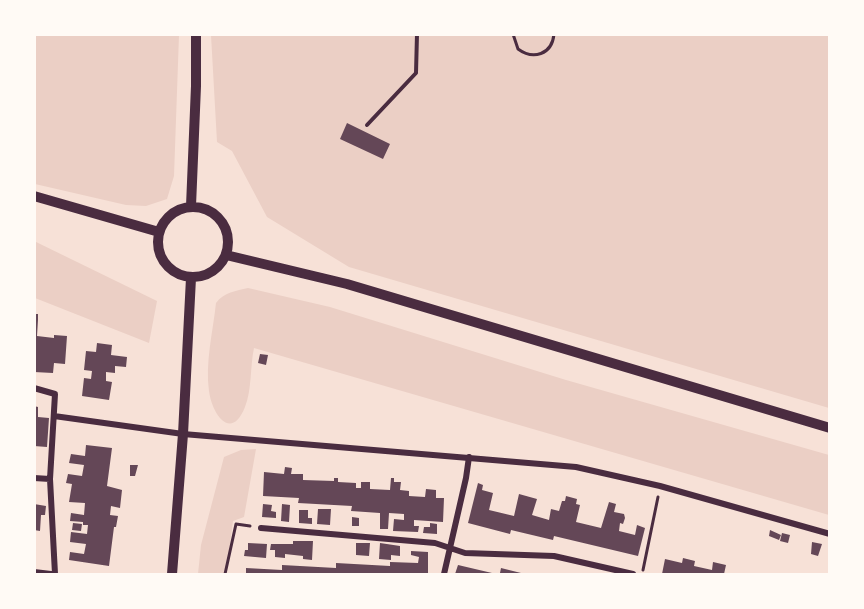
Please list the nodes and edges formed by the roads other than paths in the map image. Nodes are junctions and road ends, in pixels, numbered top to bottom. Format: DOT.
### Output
graph roads {
  1 [pos="196,34"];
  2 [pos="417,34"];
  3 [pos="366,124"];
  4 [pos="34,196"];
  5 [pos="191,206"];
  6 [pos="159,232"];
  7 [pos="226,255"];
  8 [pos="191,278"];
  9 [pos="34,388"];
  10 [pos="54,416"];
  11 [pos="830,428"];
  12 [pos="183,434"];
  13 [pos="469,457"];
  14 [pos="34,478"];
  15 [pos="50,479"];
  16 [pos="261,528"];
  17 [pos="830,534"];
  18 [pos="450,549"];
  19 [pos="34,572"];
  20 [pos="53,574"];
  21 [pos="172,574"];
  22 [pos="444,574"];
  23 [pos="633,574"];
  1 -- 5 [label="street"];
  2 -- 3 [label="lane"];
  4 -- 6 [label="street"];
  5 -- 6 [label="street"];
  5 -- 7 [label="street"];
  6 -- 8 [label="street"];
  7 -- 8 [label="street"];
  7 -- 11 [label="street"];
  8 -- 12 [label="street"];
  9 -- 10 [label="street"];
  10 -- 12 [label="street"];
  10 -- 15 [label="street"];
  12 -- 13 [label="street"];
  12 -- 21 [label="street"];
  13 -- 17 [label="street"];
  13 -- 18 [label="street"];
  14 -- 15 [label="street"];
  15 -- 20 [label="street"];
  16 -- 18 [label="street"];
  18 -- 22 [label="street"];
  18 -- 23 [label="street"];
  19 -- 20 [label="street"];
}
